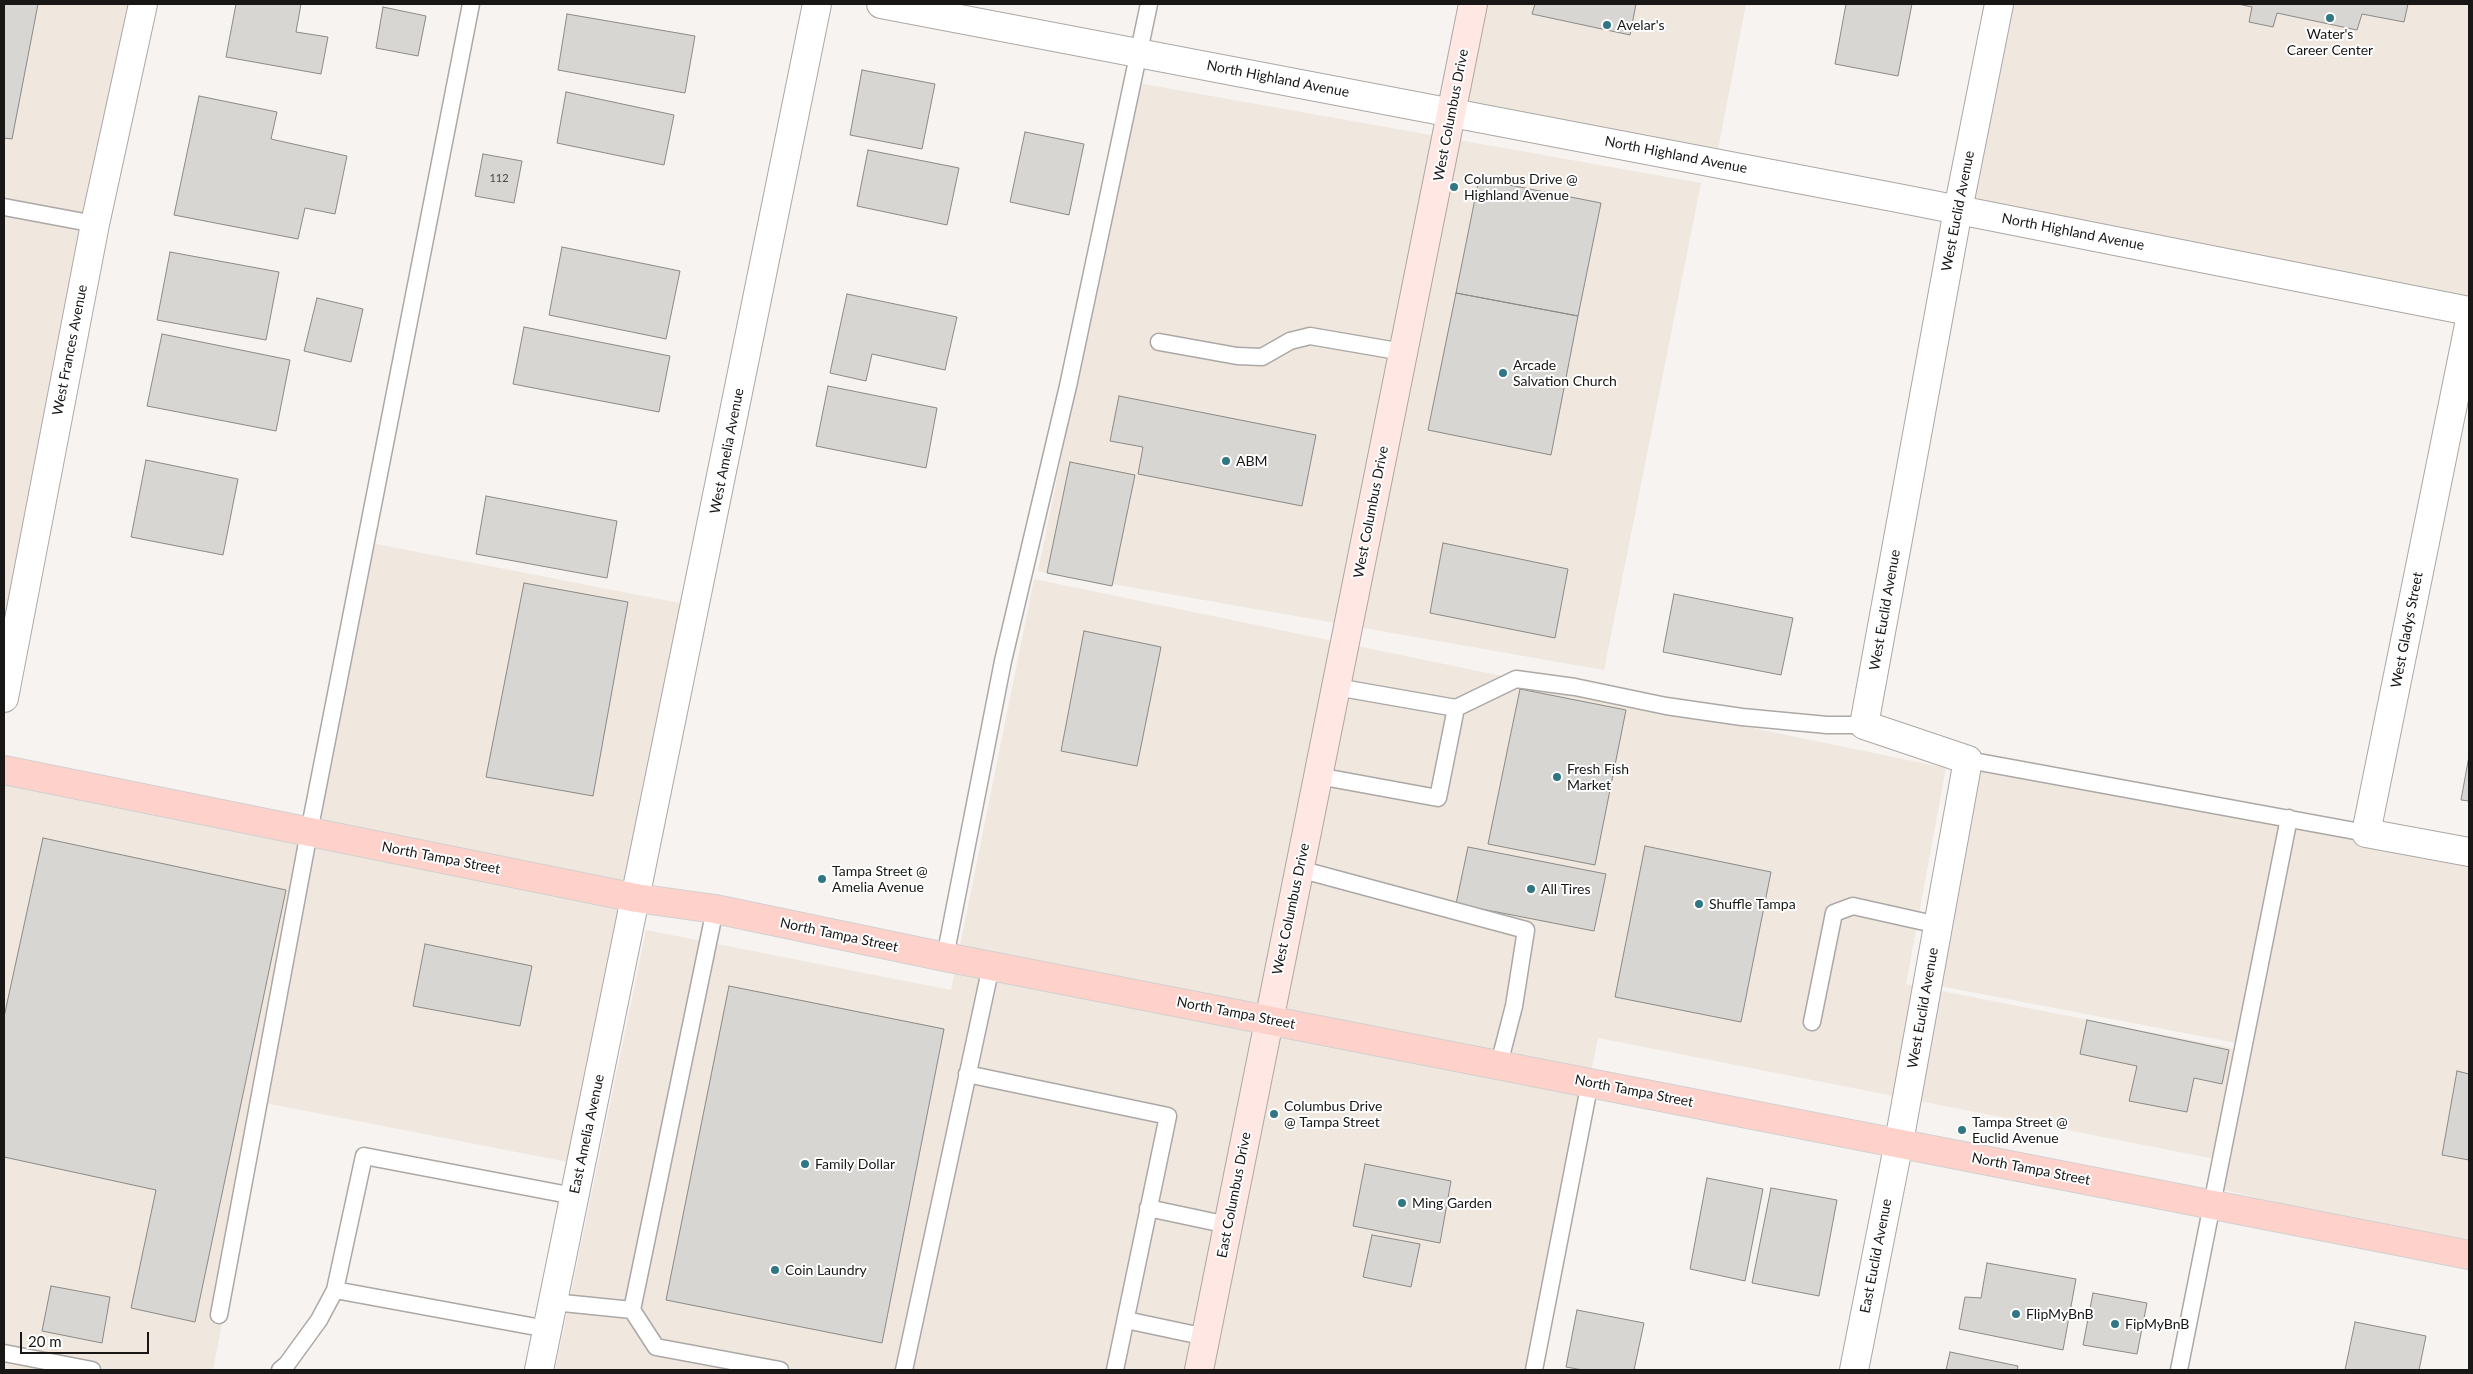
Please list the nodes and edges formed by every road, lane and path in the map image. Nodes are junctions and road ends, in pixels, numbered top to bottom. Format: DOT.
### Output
graph roads {
  1 [pos="143,4"];
  2 [pos="471,4"];
  3 [pos="817,4"];
  4 [pos="882,4"];
  5 [pos="1149,4"];
  6 [pos="1473,4"];
  7 [pos="1999,4"];
  8 [pos="1138,52"];
  9 [pos="1452,112"];
  10 [pos="4,207"];
  11 [pos="1958,210"];
  12 [pos="95,224"];
  13 [pos="2469,310"];
  14 [pos="2469,325"];
  15 [pos="1159,342"];
  16 [pos="1403,352"];
  17 [pos="1336,686"];
  18 [pos="4,698"];
  19 [pos="1456,708"];
  20 [pos="1864,725"];
  21 [pos="1968,760"];
  22 [pos="4,770"];
  23 [pos="1318,776"];
  24 [pos="2289,818"];
  25 [pos="310,832"];
  26 [pos="2366,833"];
  27 [pos="2469,852"];
  28 [pos="1299,869"];
  29 [pos="636,898"];
  30 [pos="715,908"];
  31 [pos="1938,925"];
  32 [pos="945,957"];
  33 [pos="991,966"];
  34 [pos="1268,1019"];
  35 [pos="1812,1022"];
  36 [pos="1499,1064"];
  37 [pos="967,1074"];
  38 [pos="1590,1082"];
  39 [pos="1898,1142"];
  40 [pos="574,1196"];
  41 [pos="2212,1204"];
  42 [pos="1148,1208"];
  43 [pos="1228,1224"];
  44 [pos="2469,1255"];
  45 [pos="335,1290"];
  46 [pos="553,1302"];
  47 [pos="632,1310"];
  48 [pos="219,1315"];
  49 [pos="1126,1320"];
  50 [pos="547,1329"];
  51 [pos="1206,1338"];
  52 [pos="4,1353"];
  53 [pos="92,1370"];
  54 [pos="280,1370"];
  55 [pos="539,1370"];
  56 [pos="780,1370"];
  57 [pos="904,1370"];
  58 [pos="1115,1370"];
  59 [pos="1199,1370"];
  60 [pos="1534,1370"];
  61 [pos="1854,1370"];
  62 [pos="2179,1370"];
  1 -- 12 [label="street, West Frances Avenue"];
  2 -- 25 [label="lane"];
  3 -- 29 [label="street, West Amelia Avenue"];
  4 -- 8 [label="street, North Highland Avenue"];
  5 -- 8 [label="lane"];
  6 -- 9 [label="main road, West Columbus Drive"];
  7 -- 11 [label="street, West Euclid Avenue"];
  8 -- 9 [label="street, North Highland Avenue"];
  8 -- 32 [label="lane"];
  9 -- 11 [label="street, North Highland Avenue"];
  9 -- 16 [label="main road, West Columbus Drive"];
  10 -- 12 [label="lane"];
  11 -- 13 [label="street, North Highland Avenue"];
  11 -- 20 [label="street, West Euclid Avenue"];
  12 -- 18 [label="street, West Frances Avenue"];
  14 -- 26 [label="street, West Gladys Street"];
  15 -- 16 [label="lane"];
  16 -- 17 [label="main road, West Columbus Drive"];
  17 -- 19 [label="lane"];
  17 -- 23 [label="main road, West Columbus Drive"];
  19 -- 20 [label="lane"];
  19 -- 23 [label="lane"];
  20 -- 21 [label="street"];
  21 -- 24 [label="lane"];
  21 -- 31 [label="street, West Euclid Avenue"];
  22 -- 25 [label="main road, North Tampa Street"];
  23 -- 28 [label="main road, West Columbus Drive"];
  24 -- 26 [label="lane"];
  24 -- 41 [label="lane"];
  25 -- 29 [label="main road, North Tampa Street"];
  25 -- 48 [label="lane"];
  26 -- 27 [label="street"];
  28 -- 34 [label="main road, West Columbus Drive"];
  28 -- 36 [label="lane"];
  29 -- 30 [label="main road, North Tampa Street"];
  29 -- 40 [label="street, East Amelia Avenue"];
  30 -- 32 [label="main road, North Tampa Street"];
  30 -- 47 [label="lane"];
  31 -- 35 [label="lane"];
  31 -- 39 [label="street, West Euclid Avenue"];
  32 -- 33 [label="main road, North Tampa Street"];
  33 -- 34 [label="main road, North Tampa Street"];
  33 -- 37 [label="lane"];
  34 -- 36 [label="main road, North Tampa Street"];
  34 -- 43 [label="main road, East Columbus Drive"];
  36 -- 38 [label="main road, North Tampa Street"];
  37 -- 42 [label="lane"];
  37 -- 57 [label="lane"];
  38 -- 39 [label="main road, North Tampa Street"];
  38 -- 60 [label="lane"];
  39 -- 41 [label="main road, North Tampa Street"];
  39 -- 61 [label="street, East Euclid Avenue"];
  40 -- 45 [label="lane"];
  40 -- 46 [label="street, East Amelia Avenue"];
  41 -- 44 [label="main road, North Tampa Street"];
  41 -- 62 [label="lane"];
  42 -- 43 [label="lane"];
  42 -- 49 [label="lane"];
  43 -- 51 [label="main road, East Columbus Drive"];
  45 -- 50 [label="lane"];
  45 -- 54 [label="lane"];
  46 -- 47 [label="lane"];
  46 -- 50 [label="street, East Amelia Avenue"];
  47 -- 56 [label="lane"];
  49 -- 51 [label="lane"];
  49 -- 58 [label="lane"];
  50 -- 55 [label="street, East Amelia Avenue"];
  51 -- 59 [label="main road, East Columbus Drive"];
  52 -- 53 [label="lane"];
}
